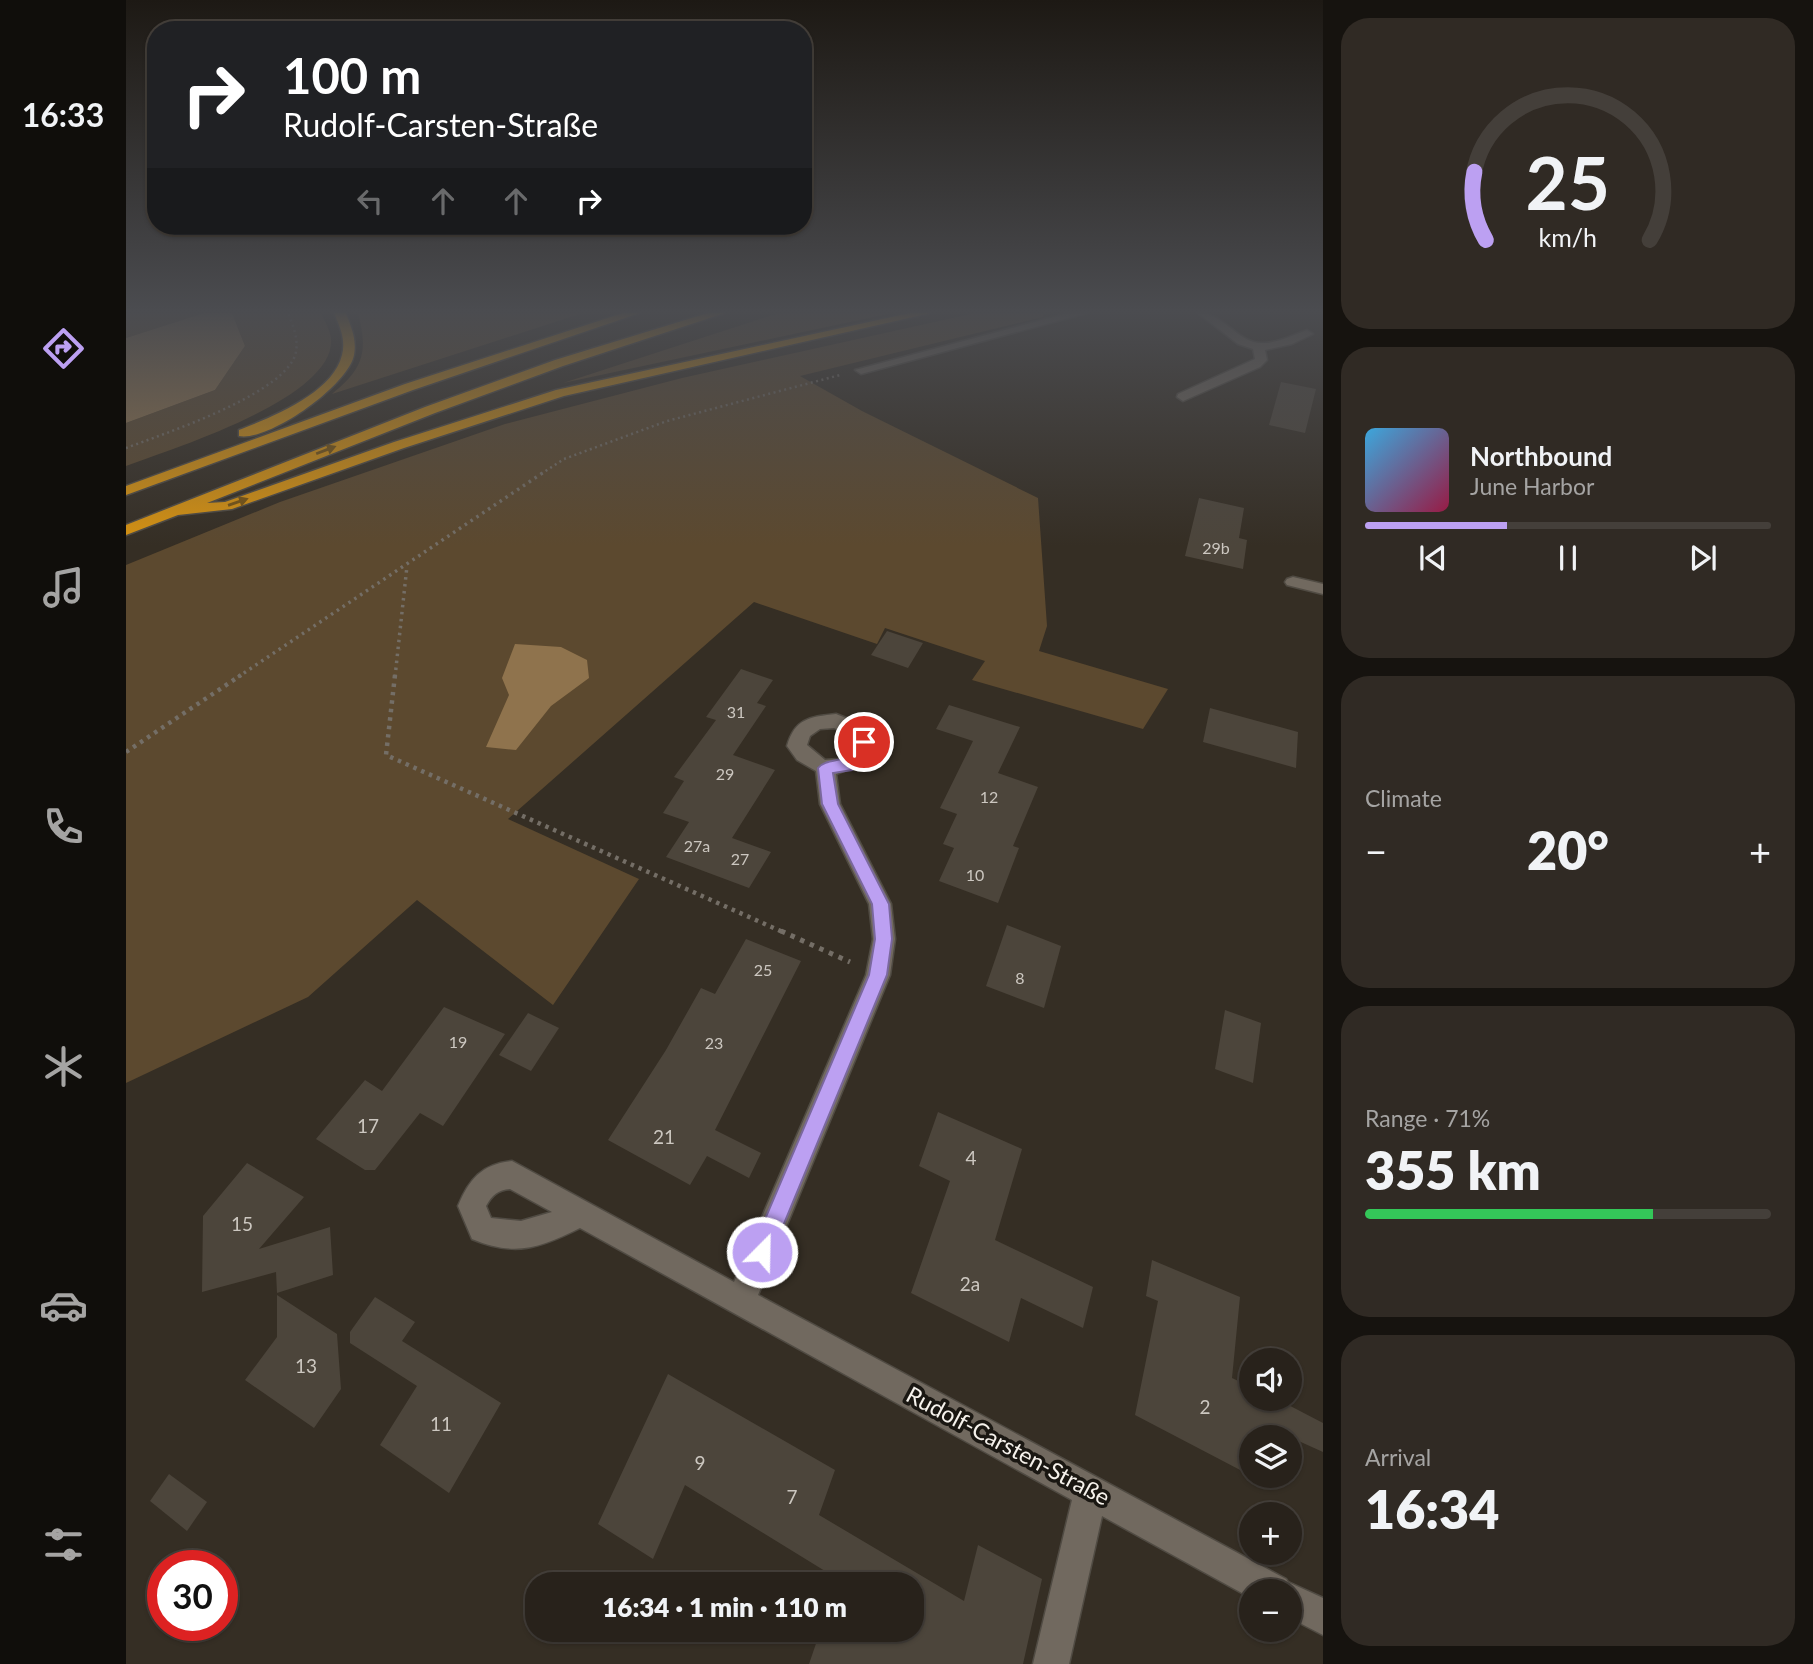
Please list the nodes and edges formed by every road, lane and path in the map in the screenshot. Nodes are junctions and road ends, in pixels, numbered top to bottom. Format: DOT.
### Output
graph roads {
  1 [pos="253,391"];
  2 [pos="323,391"];
  3 [pos="399,391"];
  4 [pos="484,391"];
  5 [pos="572,391"];
  6 [pos="782,391"];
  7 [pos="1197,391"];
  8 [pos="1183,397"];
  9 [pos="126,448"];
  10 [pos="126,485"];
  11 [pos="126,491"];
  12 [pos="171,511"];
  13 [pos="126,530"];
  14 [pos="407,565"];
  15 [pos="1293,582"];
  16 [pos="1323,589"];
  17 [pos="126,752"];
  18 [pos="825,768"];
  19 [pos="878,975"];
  20 [pos="580,1213"];
  21 [pos="740,1302"];
  22 [pos="1091,1491"];
  23 [pos="1253,1579"];
  24 [pos="1302,1606"];
  25 [pos="1323,1617"];
  26 [pos="1051,1664"];
  1 -- 9 [label="path"];
  2 -- 10 [label="highway"];
  3 -- 11 [label="highway"];
  12 -- 4 [label="highway, one-way"];
  12 -- 5 [label="highway, one-way"];
  6 -- 14 [label="path"];
  7 -- 8 [label="street"];
  12 -- 13 [label="highway"];
  14 -- 17 [label="path"];
  14 -- 19 [label="path"];
  15 -- 16 [label="street"];
  18 -- 19 [label="street"];
  19 -- 21 [label="street"];
  20 -- 21 [label="street, Rudolf-Carsten-Straße"];
  21 -- 22 [label="street, Rudolf-Carsten-Straße"];
  22 -- 23 [label="street, Rudolf-Carsten-Straße"];
  22 -- 26 [label="street"];
  24 -- 25 [label="street"];
}
